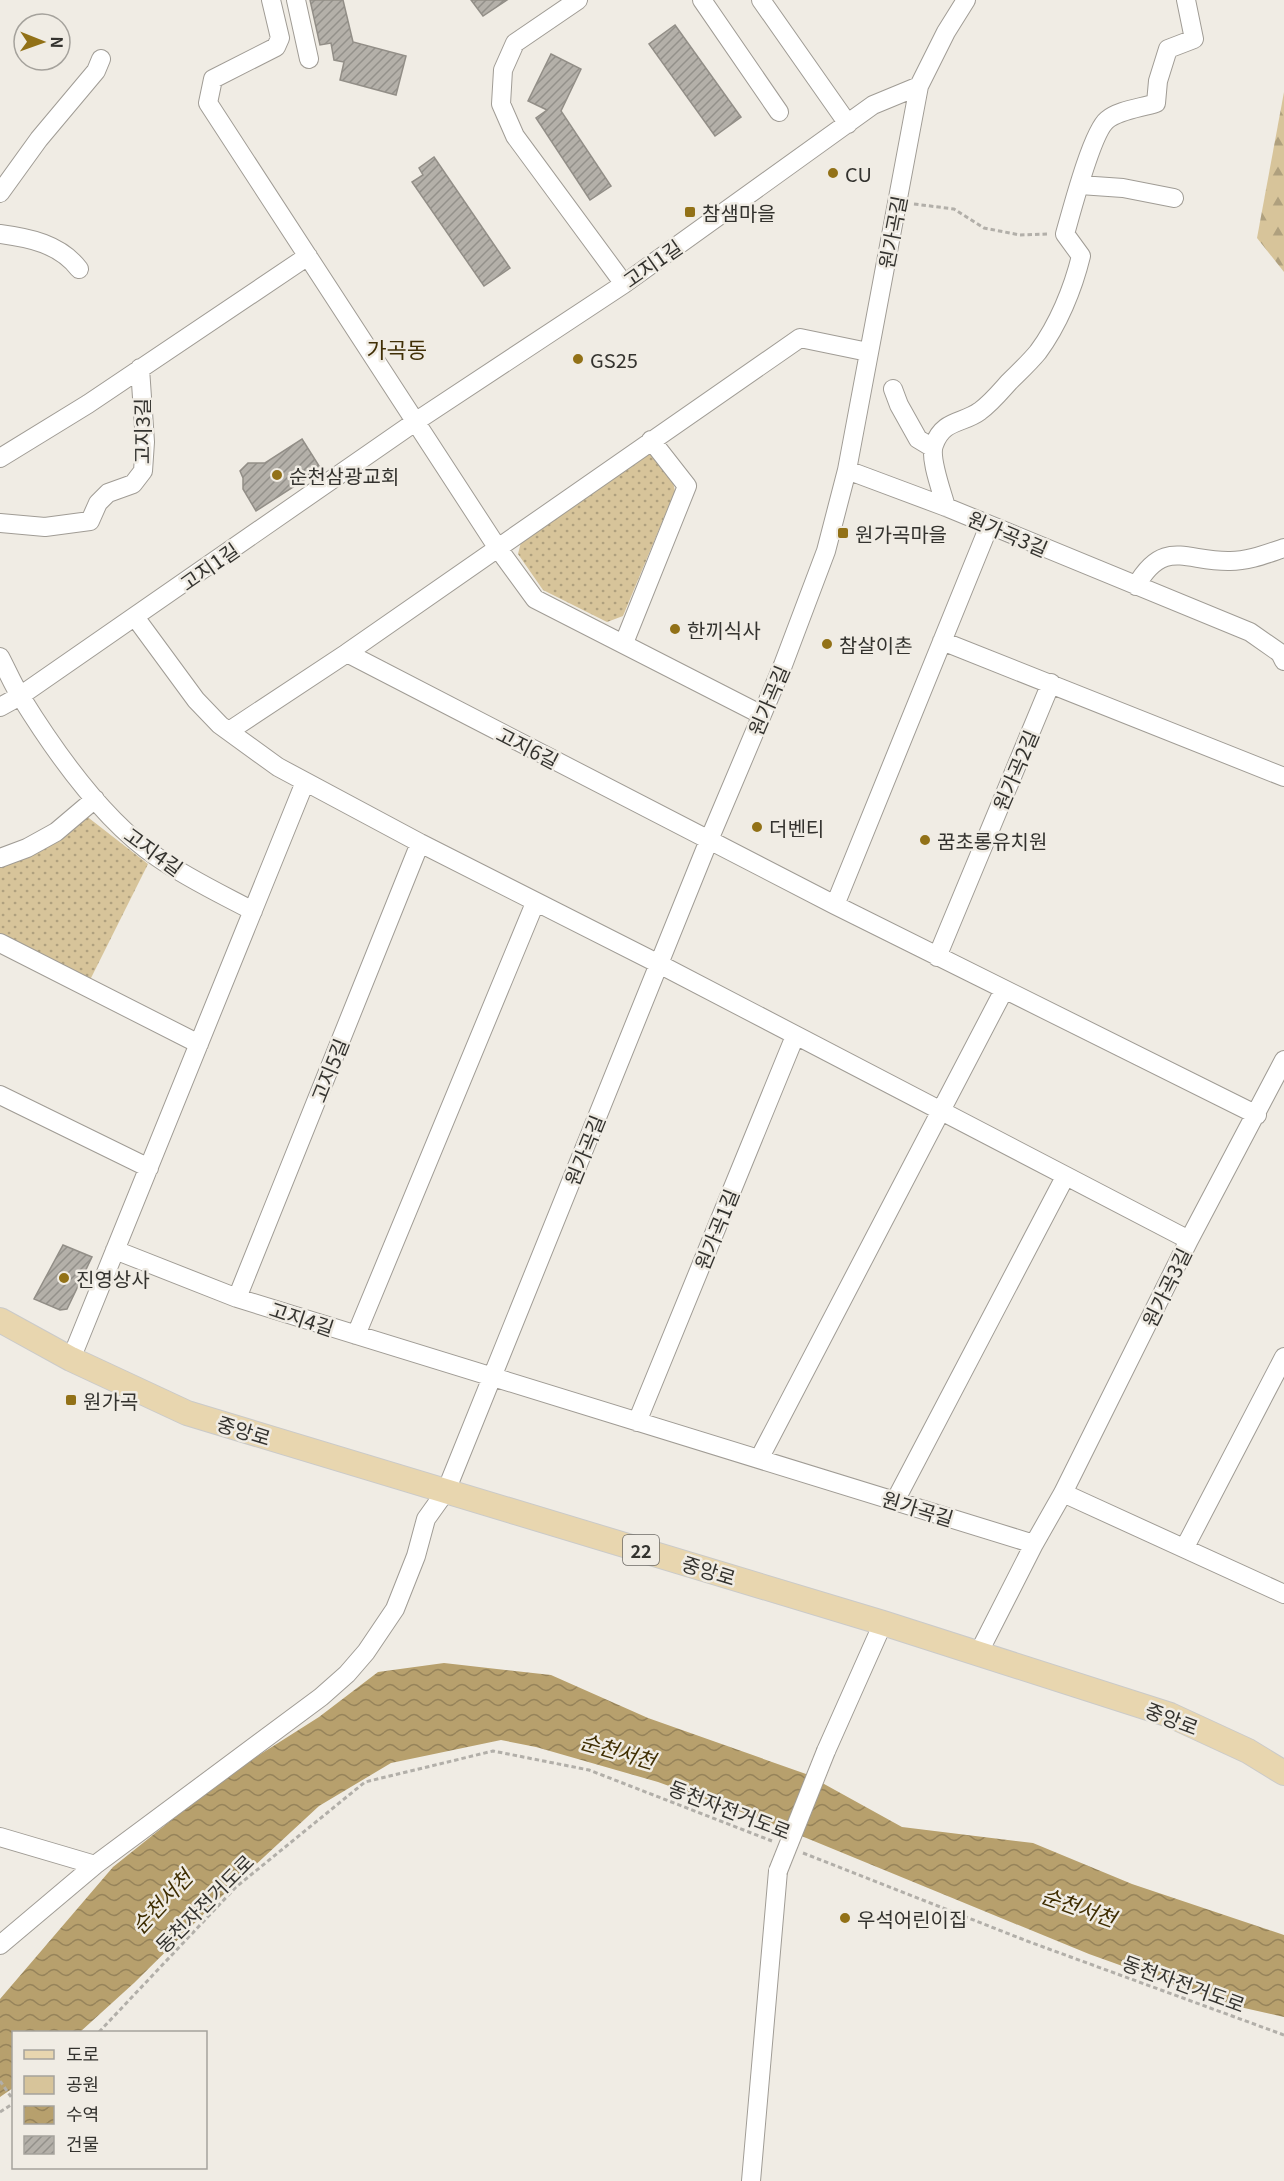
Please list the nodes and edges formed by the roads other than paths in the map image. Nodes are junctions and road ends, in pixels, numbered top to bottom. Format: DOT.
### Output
graph roads {
  1 [pos="271,0"];
  2 [pos="296,0"];
  3 [pos="578,0"];
  4 [pos="702,0"];
  5 [pos="761,0"];
  6 [pos="966,0"];
  7 [pos="1186,0"];
  8 [pos="100,59"];
  9 [pos="309,59"];
  10 [pos="920,86"];
  11 [pos="779,112"];
  12 [pos="848,124"];
  13 [pos="1080,185"];
  14 [pos="0,193"];
  15 [pos="1174,198"];
  16 [pos="0,234"];
  17 [pos="308,256"];
  18 [pos="79,269"];
  19 [pos="624,284"];
  20 [pos="868,352"];
  21 [pos="140,368"];
  22 [pos="893,389"];
  23 [pos="415,422"];
  24 [pos="651,440"];
  25 [pos="933,448"];
  26 [pos="0,458"];
  27 [pos="847,470"];
  28 [pos="946,507"];
  29 [pos="0,522"];
  30 [pos="989,526"];
  31 [pos="497,547"];
  32 [pos="1284,548"];
  33 [pos="1136,586"];
  34 [pos="135,617"];
  35 [pos="942,641"];
  36 [pos="624,644"];
  37 [pos="347,653"];
  38 [pos="0,657"];
  39 [pos="1284,661"];
  40 [pos="1051,683"];
  41 [pos="20,696"];
  42 [pos="0,707"];
  43 [pos="762,715"];
  44 [pos="229,731"];
  45 [pos="1284,777"];
  46 [pos="305,782"];
  47 [pos="95,799"];
  48 [pos="709,840"];
  49 [pos="420,843"];
  50 [pos="0,858"];
  51 [pos="536,903"];
  52 [pos="835,905"];
  53 [pos="253,912"];
  54 [pos="0,943"];
  55 [pos="937,957"];
  56 [pos="659,964"];
  57 [pos="1004,990"];
  58 [pos="795,1036"];
  59 [pos="199,1044"];
  60 [pos="1284,1060"];
  61 [pos="1278,1085"];
  62 [pos="0,1095"];
  63 [pos="942,1112"];
  64 [pos="1257,1115"];
  65 [pos="148,1168"];
  66 [pos="1065,1177"];
  67 [pos="1189,1240"];
  68 [pos="115,1250"];
  69 [pos="237,1298"];
  70 [pos="0,1320"];
  71 [pos="356,1335"];
  72 [pos="1284,1357"];
  73 [pos="71,1359"];
  74 [pos="492,1378"];
  75 [pos="637,1422"];
  76 [pos="759,1459"];
  77 [pos="446,1491"];
  78 [pos="1063,1493"];
  79 [pos="895,1501"];
  80 [pos="1034,1544"];
  81 [pos="1185,1547"];
  82 [pos="1284,1594"];
  83 [pos="883,1623"];
  84 [pos="978,1654"];
  85 [pos="1284,1773"];
  86 [pos="0,1837"];
  87 [pos="95,1865"];
  88 [pos="0,1945"];
  89 [pos="751,2181"];
  1 -- 17 [label="street"];
  2 -- 9 [label="street"];
  3 -- 19 [label="street"];
  4 -- 11 [label="street"];
  5 -- 12 [label="street"];
  6 -- 10 [label="street, 원가곡길"];
  7 -- 13 [label="street"];
  8 -- 14 [label="street"];
  10 -- 12 [label="street, 고지1길"];
  10 -- 20 [label="street, 원가곡길"];
  12 -- 19 [label="street, 고지1길"];
  13 -- 15 [label="street"];
  13 -- 25 [label="street"];
  16 -- 18 [label="street"];
  17 -- 21 [label="street, 고지3길"];
  17 -- 23 [label="street"];
  19 -- 23 [label="street, 고지1길"];
  20 -- 24 [label="street"];
  20 -- 27 [label="street, 원가곡길"];
  21 -- 26 [label="street, 고지3길"];
  21 -- 29 [label="street, 고지3길"];
  22 -- 25 [label="street"];
  23 -- 31 [label="street"];
  23 -- 34 [label="street, 고지1길"];
  24 -- 31 [label="street"];
  24 -- 36 [label="street"];
  25 -- 28 [label="street"];
  27 -- 28 [label="street, 원가곡3길"];
  27 -- 43 [label="street, 원가곡길"];
  28 -- 30 [label="street, 원가곡3길"];
  30 -- 33 [label="street, 원가곡3길"];
  30 -- 35 [label="street"];
  31 -- 36 [label="street"];
  31 -- 37 [label="street"];
  32 -- 33 [label="street"];
  33 -- 39 [label="street, 원가곡3길"];
  34 -- 41 [label="street, 고지1길"];
  34 -- 44 [label="street"];
  35 -- 40 [label="street"];
  35 -- 52 [label="street"];
  36 -- 43 [label="street"];
  37 -- 44 [label="street"];
  37 -- 48 [label="street, 고지6길"];
  38 -- 41 [label="street, 고지4길"];
  40 -- 45 [label="street"];
  40 -- 55 [label="street, 원가곡2길"];
  41 -- 42 [label="street, 고지1길"];
  41 -- 47 [label="street, 고지4길"];
  43 -- 48 [label="street, 원가곡길"];
  44 -- 46 [label="street"];
  46 -- 49 [label="street"];
  46 -- 53 [label="street"];
  47 -- 50 [label="street"];
  47 -- 53 [label="street, 고지4길"];
  48 -- 52 [label="street"];
  48 -- 56 [label="street, 원가곡길"];
  49 -- 51 [label="street"];
  49 -- 69 [label="street, 고지5길"];
  51 -- 56 [label="street"];
  51 -- 71 [label="street"];
  52 -- 55 [label="street"];
  53 -- 59 [label="street"];
  54 -- 59 [label="street"];
  55 -- 57 [label="street"];
  56 -- 58 [label="street"];
  56 -- 74 [label="street, 원가곡길"];
  57 -- 63 [label="street"];
  57 -- 64 [label="street"];
  58 -- 63 [label="street"];
  58 -- 75 [label="street, 원가곡1길"];
  59 -- 65 [label="street"];
  60 -- 61 [label="street, 원가곡3길"];
  61 -- 64 [label="street, 원가곡3길"];
  62 -- 65 [label="street"];
  63 -- 66 [label="street"];
  63 -- 76 [label="street"];
  64 -- 67 [label="street, 원가곡3길"];
  65 -- 68 [label="street"];
  66 -- 67 [label="street"];
  66 -- 79 [label="street"];
  67 -- 78 [label="street, 원가곡3길"];
  68 -- 69 [label="street, 고지4길"];
  68 -- 73 [label="street"];
  69 -- 71 [label="street, 고지4길"];
  70 -- 73 [label="main road, 중앙로 / 22"];
  71 -- 74 [label="street, 고지4길"];
  72 -- 81 [label="street"];
  73 -- 77 [label="main road, 중앙로 / 22"];
  74 -- 75 [label="street, 원가곡길"];
  74 -- 77 [label="street, 원가곡길"];
  75 -- 76 [label="street, 원가곡길"];
  76 -- 79 [label="street, 원가곡길"];
  77 -- 83 [label="main road, 중앙로 / 22"];
  77 -- 87 [label="street, 원가곡길"];
  78 -- 80 [label="street, 원가곡3길"];
  78 -- 81 [label="street"];
  79 -- 80 [label="street, 원가곡길"];
  80 -- 84 [label="street, 원가곡3길"];
  81 -- 82 [label="street"];
  83 -- 84 [label="main road, 중앙로 / 22"];
  83 -- 89 [label="street, bridge"];
  84 -- 85 [label="main road, 중앙로 / 22"];
  86 -- 87 [label="street"];
  87 -- 88 [label="street, 원가곡길"];
}
